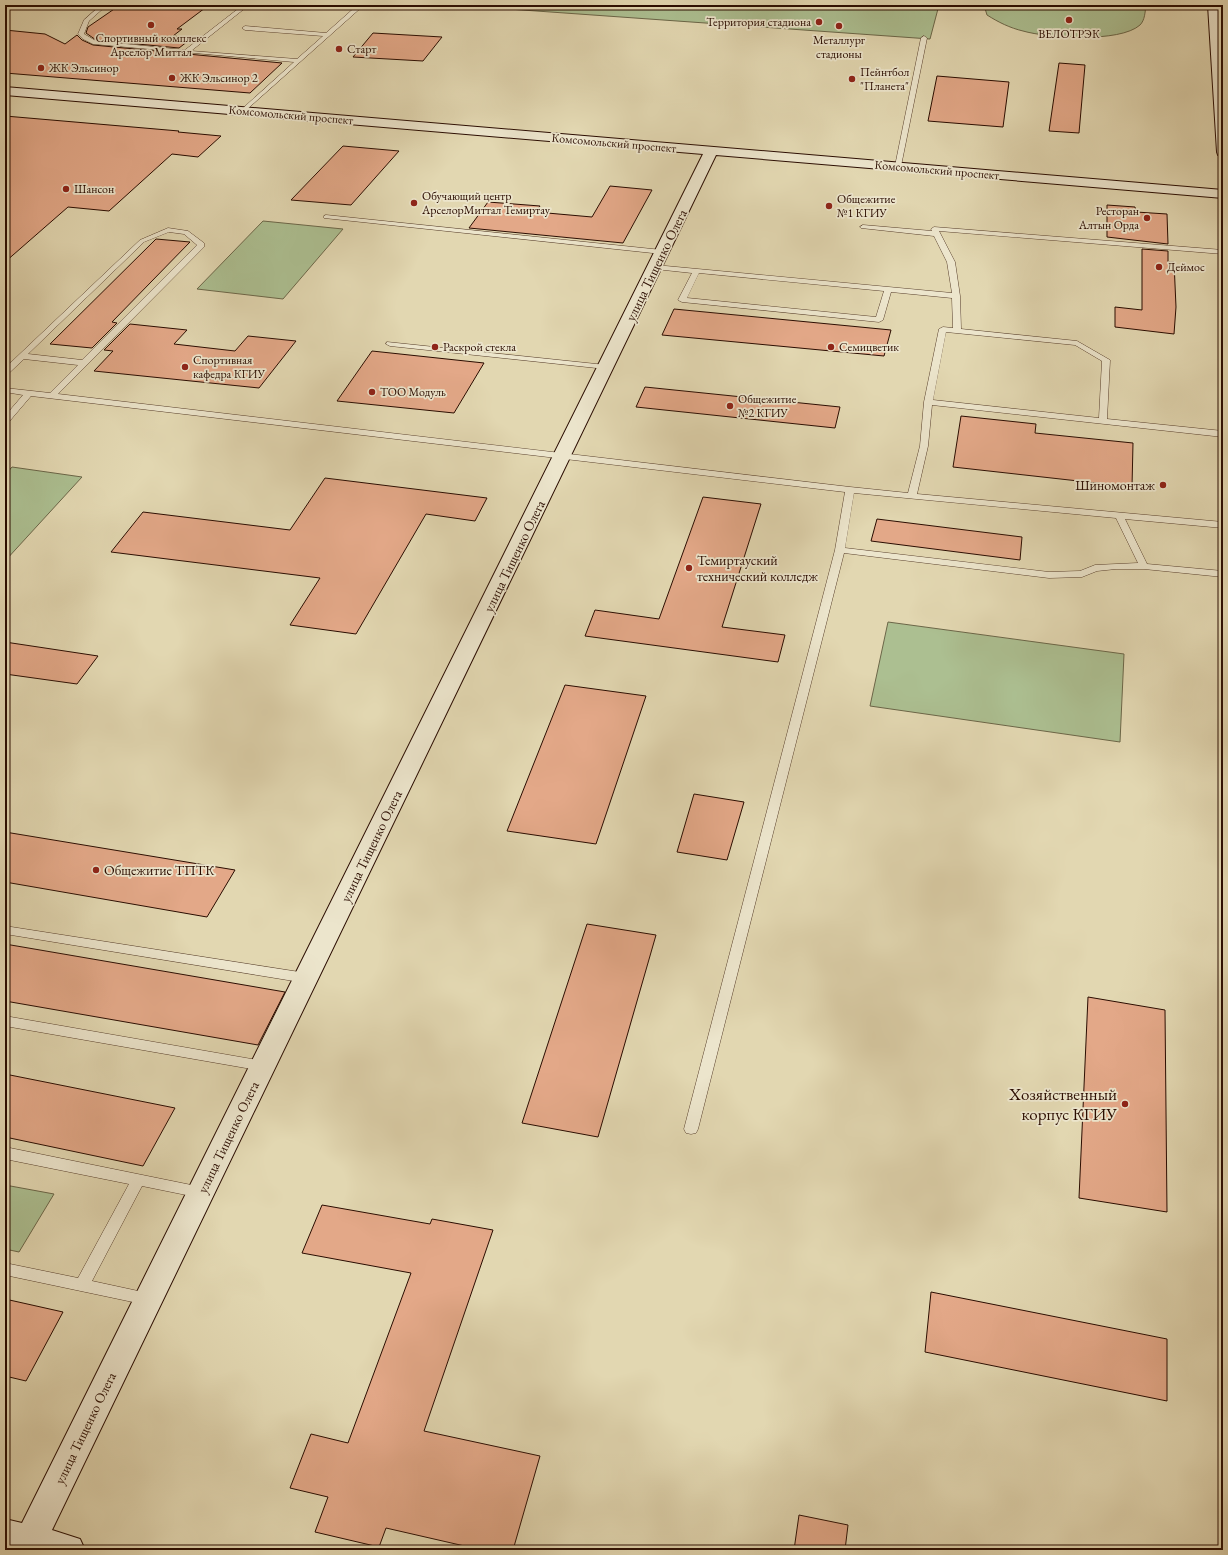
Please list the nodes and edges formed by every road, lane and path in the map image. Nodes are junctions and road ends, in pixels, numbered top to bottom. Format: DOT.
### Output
graph roads {
  1 [pos="104,5"];
  2 [pos="246,5"];
  3 [pos="314,5"];
  4 [pos="1213,5"];
  5 [pos="359,7"];
  6 [pos="246,28"];
  7 [pos="328,35"];
  8 [pos="924,38"];
  9 [pos="186,52"];
  10 [pos="298,61"];
  11 [pos="5,91"];
  12 [pos="244,110"];
  13 [pos="711,152"];
  14 [pos="1223,152"];
  15 [pos="898,166"];
  16 [pos="1223,194"];
  17 [pos="326,217"];
  18 [pos="863,227"];
  19 [pos="937,234"];
  20 [pos="1223,252"];
  21 [pos="659,259"];
  22 [pos="697,271"];
  23 [pos="888,290"];
  24 [pos="956,296"];
  25 [pos="957,331"];
  26 [pos="390,344"];
  27 [pos="21,356"];
  28 [pos="83,363"];
  29 [pos="606,367"];
  30 [pos="5,372"];
  31 [pos="5,390"];
  32 [pos="29,393"];
  33 [pos="51,396"];
  34 [pos="928,402"];
  35 [pos="5,421"];
  36 [pos="1103,421"];
  37 [pos="1223,434"];
  38 [pos="562,456"];
  39 [pos="850,490"];
  40 [pos="912,496"];
  41 [pos="1119,515"];
  42 [pos="1223,525"];
  43 [pos="840,550"];
  44 [pos="1144,566"];
  45 [pos="1223,574"];
  46 [pos="5,930"];
  47 [pos="306,978"];
  48 [pos="5,1021"];
  49 [pos="262,1066"];
  50 [pos="691,1129"];
  51 [pos="5,1154"];
  52 [pos="138,1180"];
  53 [pos="201,1192"];
  54 [pos="5,1269"];
  55 [pos="82,1286"];
  56 [pos="147,1299"];
  57 [pos="17,1538"];
  58 [pos="68,1550"];
  1 -- 9 [label="lane"];
  2 -- 9 [label="lane"];
  3 -- 5 [label="lane"];
  4 -- 14 [label="street"];
  5 -- 7 [label="lane"];
  6 -- 7 [label="lane"];
  7 -- 10 [label="lane"];
  8 -- 15 [label="lane"];
  9 -- 10 [label="lane"];
  10 -- 12 [label="lane"];
  11 -- 12 [label="street, Комсомольский проспект"];
  12 -- 13 [label="street, Комсомольский проспект"];
  13 -- 15 [label="street, Комсомольский проспект"];
  13 -- 21 [label="street, улица Тищенко Олега"];
  15 -- 16 [label="street, Комсомольский проспект"];
  17 -- 21 [label="lane"];
  18 -- 19 [label="lane"];
  19 -- 20 [label="lane"];
  19 -- 24 [label="lane"];
  21 -- 22 [label="lane"];
  21 -- 29 [label="street, улица Тищенко Олега"];
  22 -- 23 [label="lane"];
  22 -- 23 [label="lane"];
  23 -- 24 [label="lane"];
  24 -- 25 [label="lane"];
  25 -- 34 [label="lane"];
  25 -- 36 [label="lane"];
  26 -- 29 [label="lane"];
  27 -- 28 [label="lane"];
  27 -- 28 [label="lane"];
  27 -- 30 [label="lane"];
  28 -- 33 [label="lane"];
  29 -- 38 [label="street, улица Тищенко Олега"];
  31 -- 32 [label="lane"];
  32 -- 33 [label="lane"];
  32 -- 35 [label="lane"];
  33 -- 38 [label="lane"];
  34 -- 36 [label="lane"];
  34 -- 40 [label="lane"];
  36 -- 37 [label="lane"];
  38 -- 39 [label="lane"];
  38 -- 47 [label="street, улица Тищенко Олега"];
  39 -- 40 [label="lane"];
  39 -- 43 [label="lane"];
  40 -- 41 [label="lane"];
  41 -- 42 [label="lane"];
  41 -- 44 [label="lane"];
  43 -- 44 [label="lane"];
  43 -- 50 [label="lane"];
  44 -- 45 [label="lane"];
  46 -- 47 [label="lane"];
  47 -- 49 [label="street, улица Тищенко Олега"];
  48 -- 49 [label="lane"];
  49 -- 53 [label="street, улица Тищенко Олега"];
  51 -- 52 [label="lane"];
  52 -- 53 [label="lane"];
  52 -- 55 [label="lane"];
  53 -- 56 [label="street, улица Тищенко Олега"];
  54 -- 55 [label="lane"];
  55 -- 56 [label="lane"];
  56 -- 57 [label="street, улица Тищенко Олега"];
  57 -- 58 [label="street"];
}
